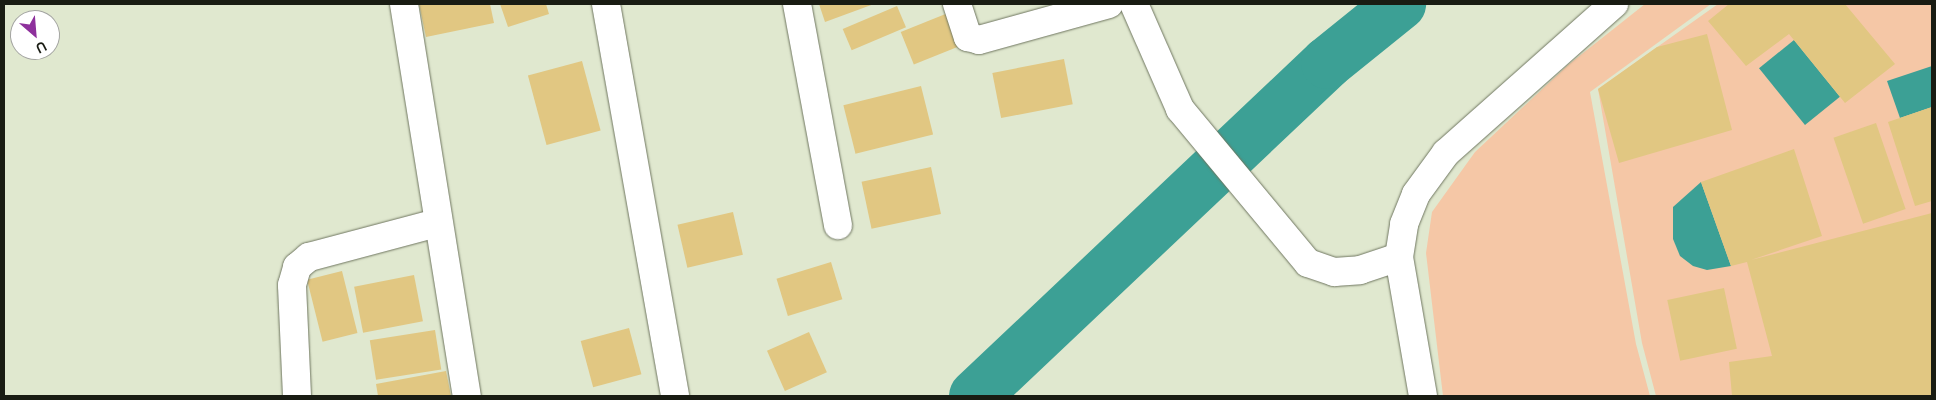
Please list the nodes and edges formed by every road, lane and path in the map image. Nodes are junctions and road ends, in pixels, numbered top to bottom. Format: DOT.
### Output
graph roads {
  1 [pos="404,4"];
  2 [pos="606,4"];
  3 [pos="797,4"];
  4 [pos="957,4"];
  5 [pos="1109,4"];
  6 [pos="1134,4"];
  7 [pos="1614,4"];
  8 [pos="437,223"];
  9 [pos="838,225"];
  10 [pos="1399,258"];
  11 [pos="297,396"];
  12 [pos="467,396"];
  13 [pos="675,396"];
  14 [pos="1423,396"];
  1 -- 8 [label="street"];
  2 -- 13 [label="street"];
  3 -- 9 [label="street"];
  4 -- 5 [label="street"];
  6 -- 10 [label="street"];
  7 -- 10 [label="street"];
  8 -- 11 [label="street"];
  8 -- 12 [label="street"];
  10 -- 14 [label="street"];
}
